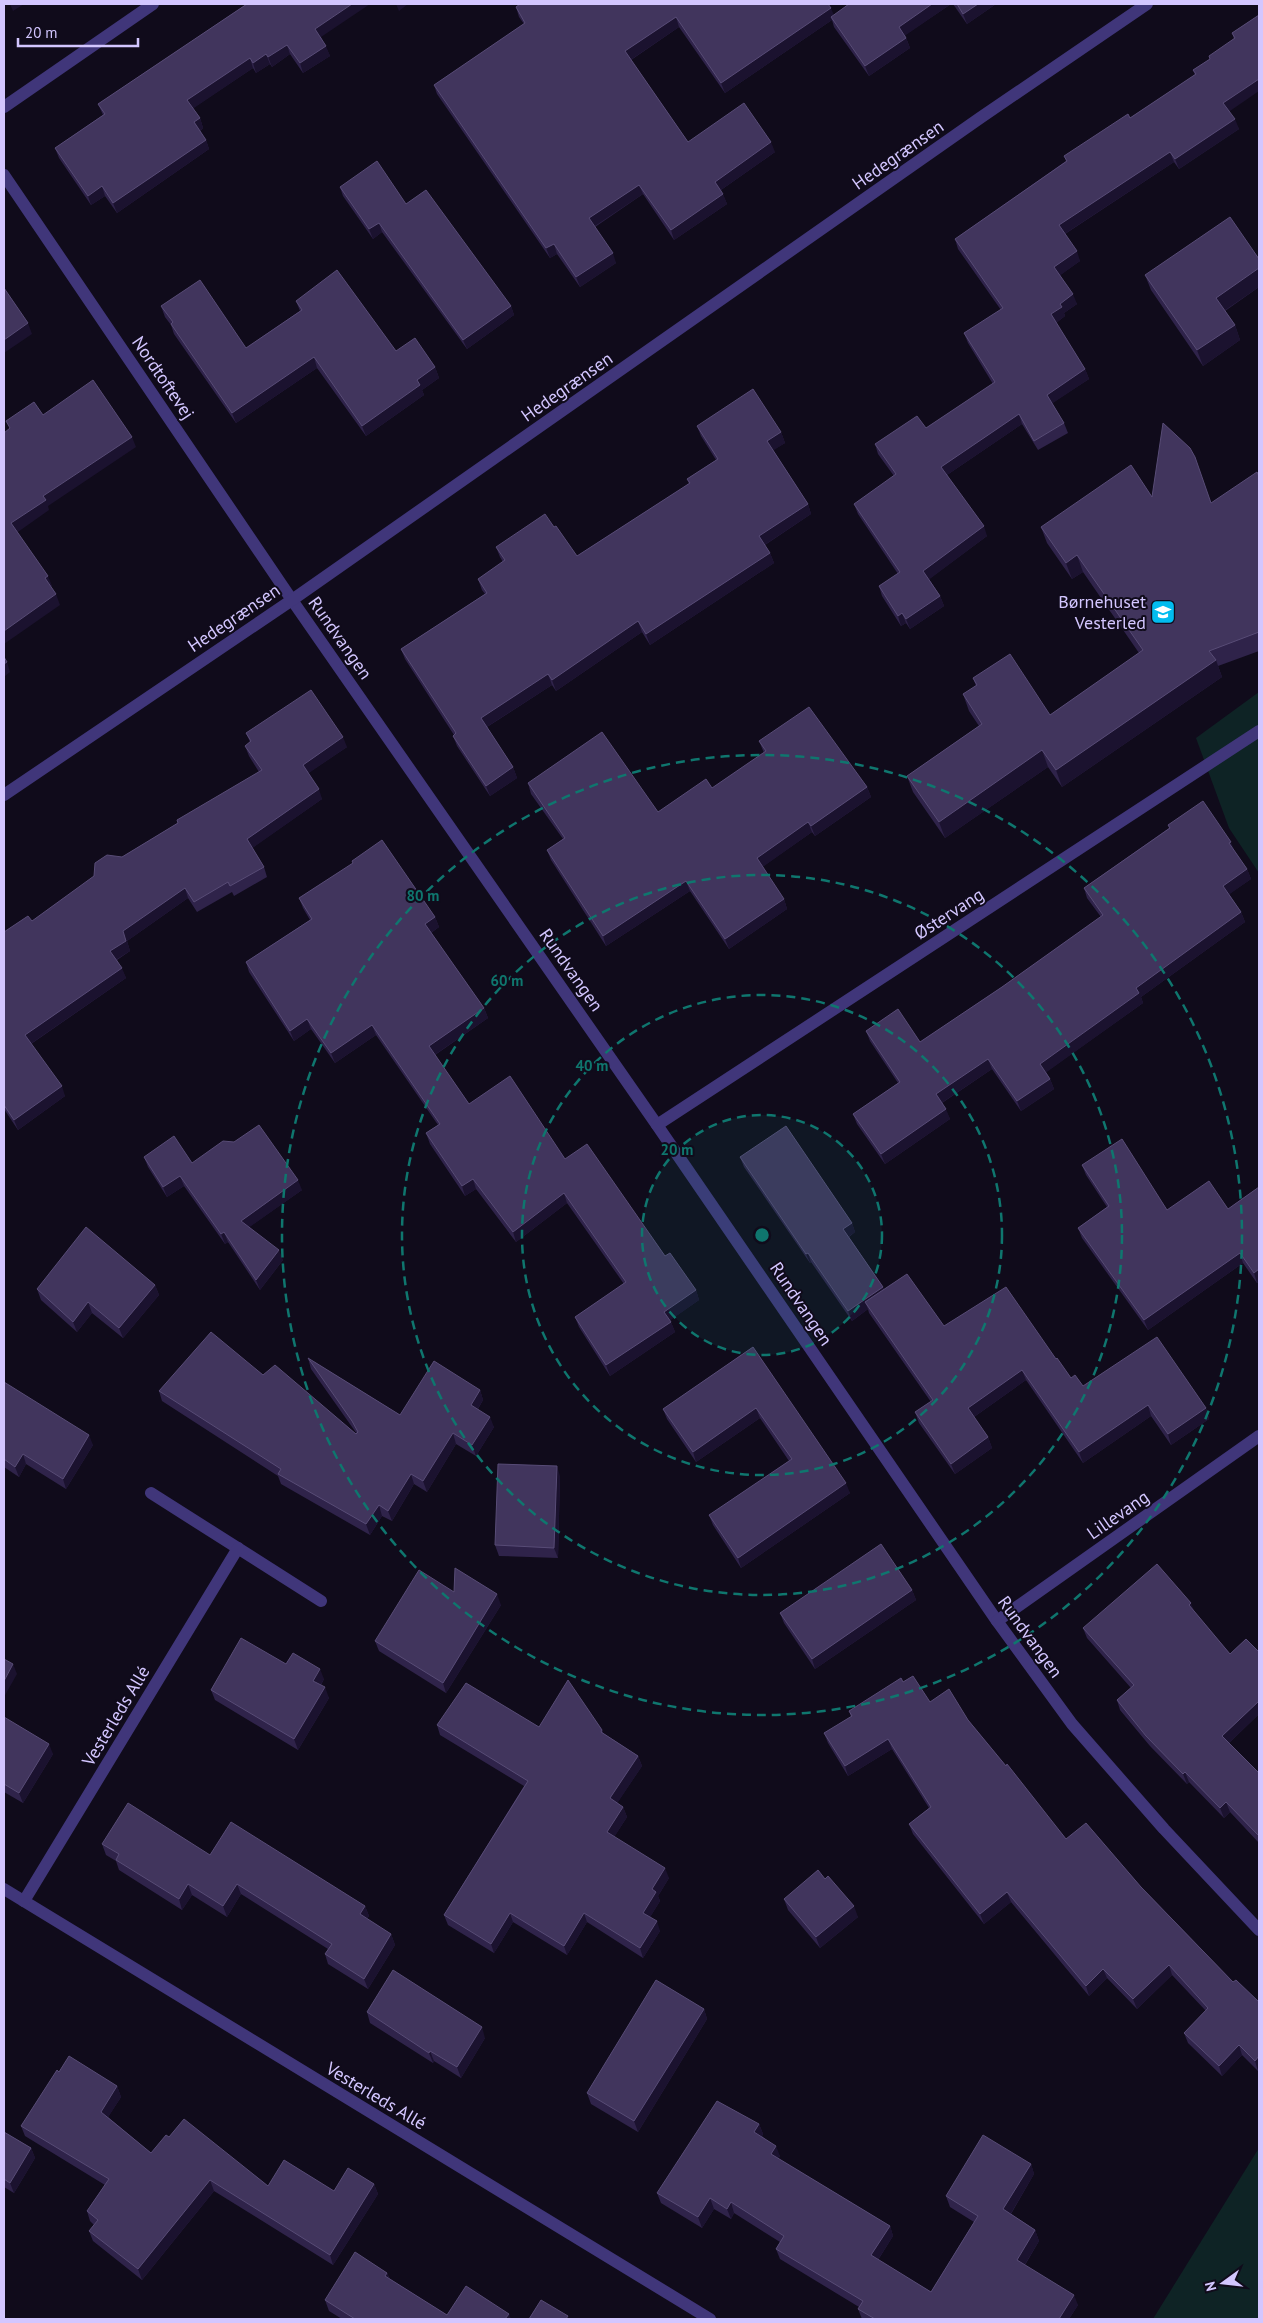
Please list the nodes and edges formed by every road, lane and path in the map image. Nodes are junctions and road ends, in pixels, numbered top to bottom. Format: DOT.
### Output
graph roads {
  1 [pos="153,4"];
  2 [pos="1147,4"];
  3 [pos="1129,8"];
  4 [pos="4,107"];
  5 [pos="4,176"];
  6 [pos="292,600"];
  7 [pos="1259,731"];
  8 [pos="4,795"];
  9 [pos="657,1125"];
  10 [pos="1259,1436"];
  11 [pos="151,1493"];
  12 [pos="238,1548"];
  13 [pos="321,1601"];
  14 [pos="997,1621"];
  15 [pos="4,1889"];
  16 [pos="24,1902"];
  17 [pos="1259,1930"];
  18 [pos="710,2319"];
  1 -- 4 [label="street"];
  2 -- 3 [label="street, Hedegrænsen"];
  3 -- 6 [label="street, Hedegrænsen"];
  5 -- 6 [label="street, Nordtoftevej"];
  6 -- 8 [label="street, Hedegrænsen"];
  6 -- 9 [label="street, Rundvangen"];
  7 -- 9 [label="street, Østervang"];
  9 -- 14 [label="street, Rundvangen"];
  10 -- 14 [label="street, Lillevang"];
  11 -- 12 [label="street"];
  12 -- 13 [label="street"];
  12 -- 16 [label="street, Vesterleds Allé"];
  14 -- 17 [label="street, Rundvangen"];
  15 -- 16 [label="street, Vesterleds Allé"];
  16 -- 18 [label="street, Vesterleds Allé"];
}
